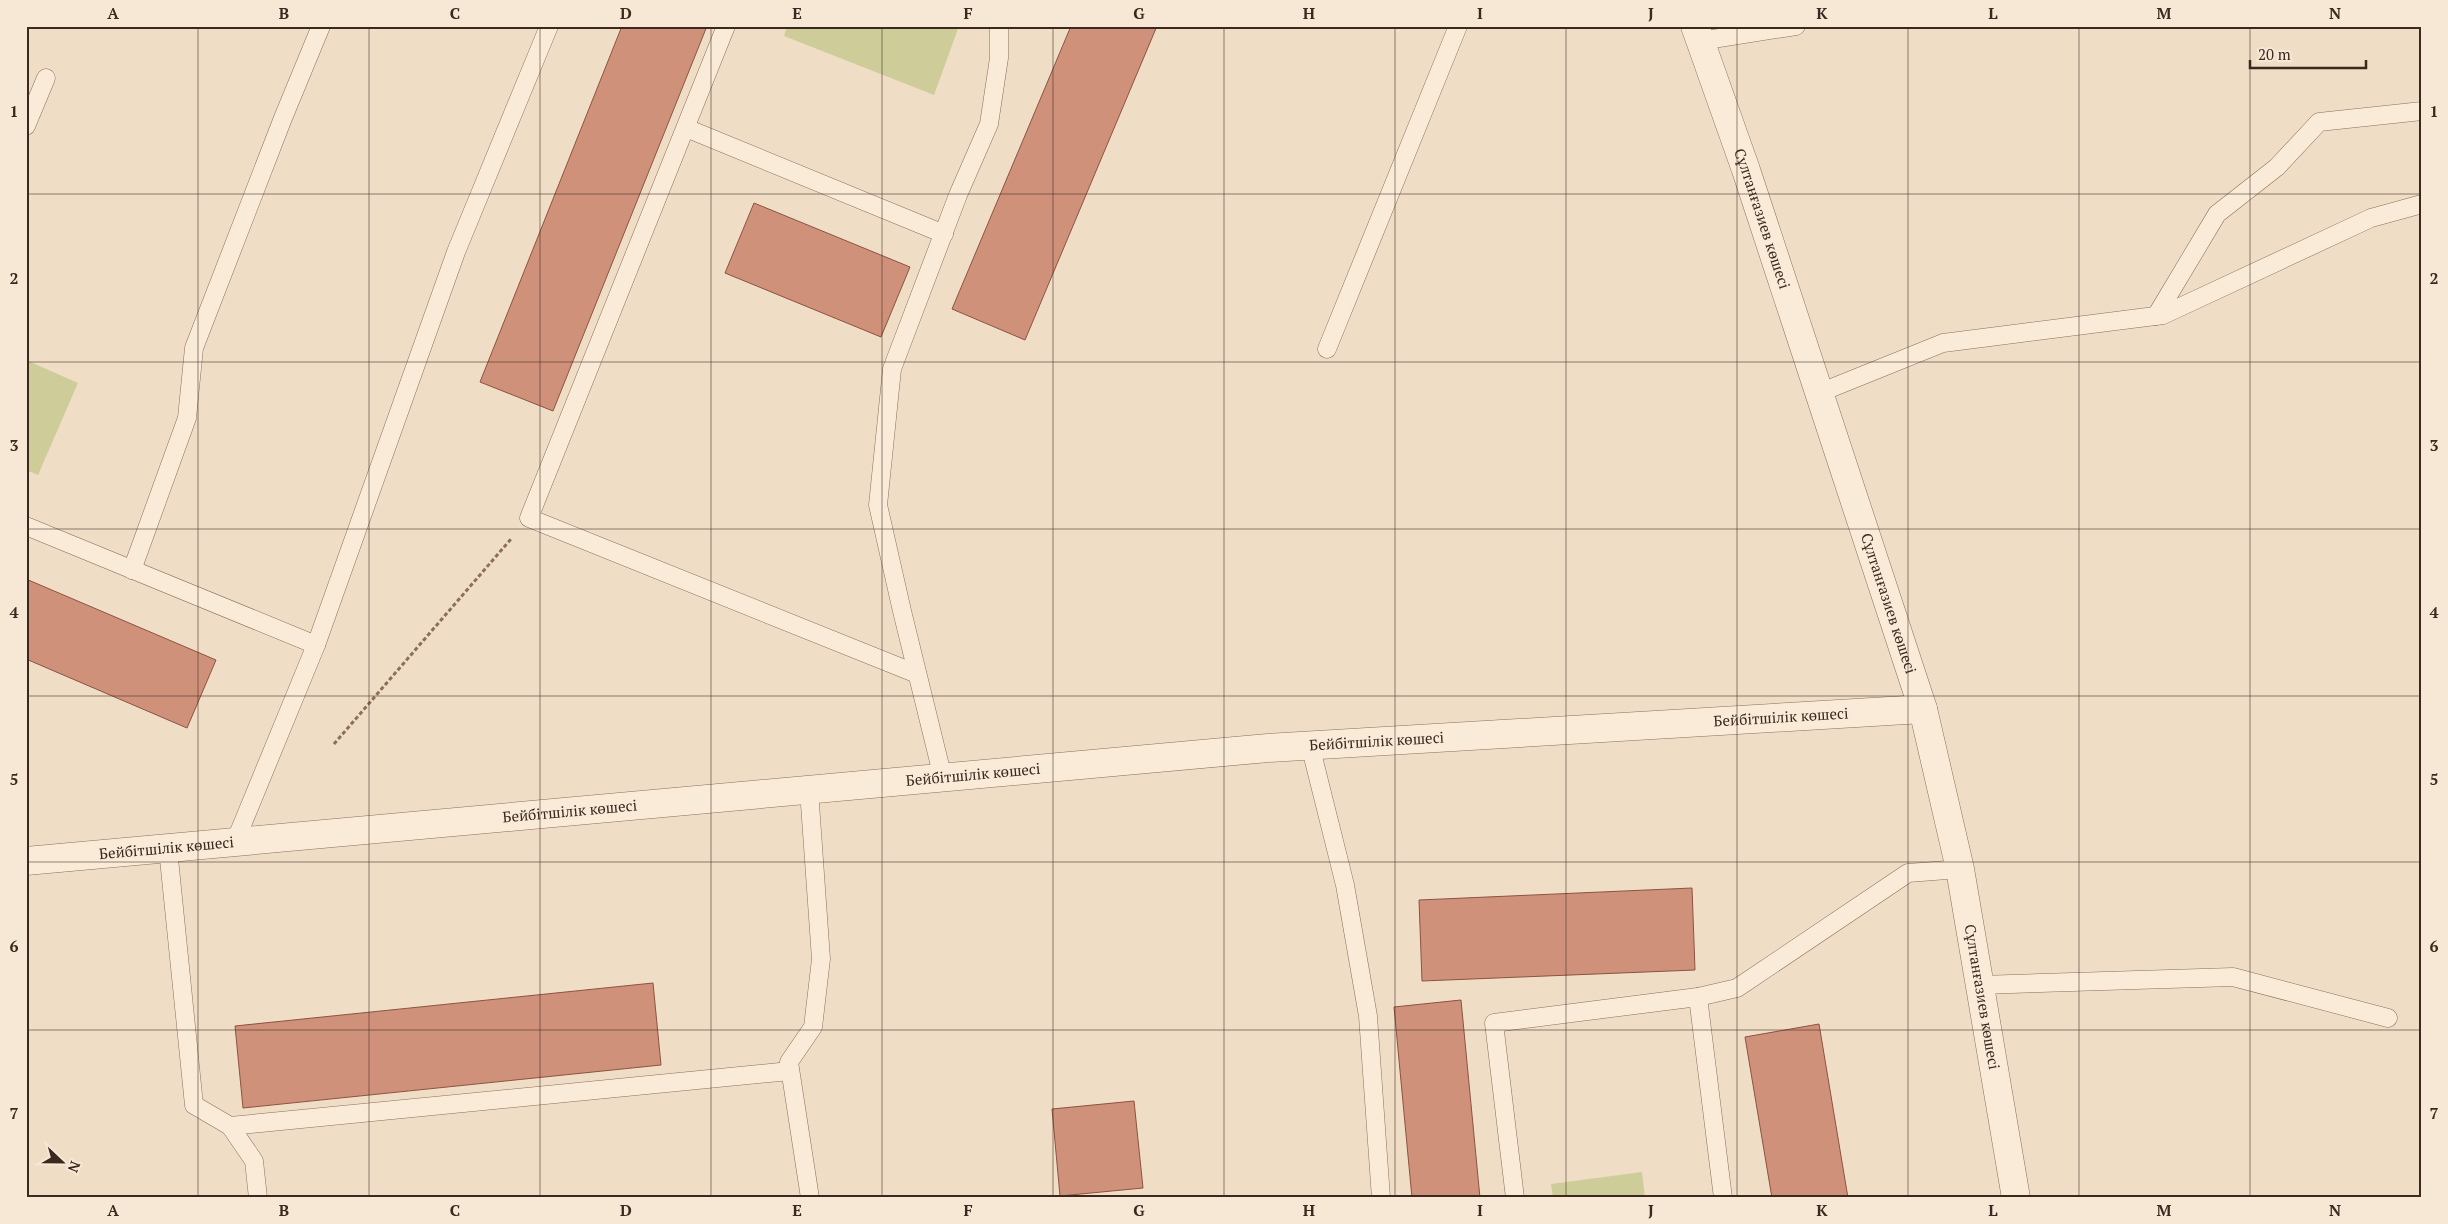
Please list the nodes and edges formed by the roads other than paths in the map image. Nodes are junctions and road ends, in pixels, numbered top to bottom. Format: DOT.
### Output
graph roads {
  1 [pos="322,26"];
  2 [pos="549,26"];
  3 [pos="726,26"];
  4 [pos="999,26"];
  5 [pos="1458,26"];
  6 [pos="1796,26"];
  7 [pos="1697,33"];
  8 [pos="46,78"];
  9 [pos="2422,111"];
  10 [pos="26,126"];
  11 [pos="686,128"];
  12 [pos="2422,204"];
  13 [pos="944,234"];
  14 [pos="2156,316"];
  15 [pos="1327,349"];
  16 [pos="1819,394"];
  17 [pos="26,526"];
  18 [pos="132,570"];
  19 [pos="316,645"];
  20 [pos="917,674"];
  21 [pos="1923,708"];
  22 [pos="1310,745"];
  23 [pos="943,778"];
  24 [pos="809,790"];
  25 [pos="235,842"];
  26 [pos="168,849"];
  27 [pos="26,861"];
  28 [pos="1960,869"];
  29 [pos="1980,986"];
  30 [pos="1698,996"];
  31 [pos="2388,1018"];
  32 [pos="790,1071"];
  33 [pos="230,1126"];
  34 [pos="258,1198"];
  35 [pos="810,1198"];
  36 [pos="1381,1198"];
  37 [pos="1515,1198"];
  38 [pos="1723,1198"];
  39 [pos="2016,1198"];
  1 -- 18 [label="lane"];
  2 -- 19 [label="lane"];
  3 -- 11 [label="lane"];
  4 -- 13 [label="lane"];
  5 -- 15 [label="lane"];
  6 -- 7 [label="lane"];
  7 -- 16 [label="street, Сұлтанғазиев көшесі"];
  8 -- 10 [label="lane"];
  9 -- 14 [label="lane"];
  11 -- 13 [label="lane"];
  11 -- 20 [label="lane"];
  12 -- 14 [label="lane"];
  13 -- 20 [label="lane"];
  14 -- 16 [label="lane"];
  16 -- 21 [label="street, Сұлтанғазиев көшесі"];
  17 -- 18 [label="lane"];
  18 -- 19 [label="lane"];
  19 -- 25 [label="lane"];
  20 -- 23 [label="lane"];
  21 -- 22 [label="street, Бейбітшілік көшесі"];
  21 -- 28 [label="street, Сұлтанғазиев көшесі"];
  22 -- 23 [label="street, Бейбітшілік көшесі"];
  22 -- 36 [label="lane"];
  23 -- 24 [label="street, Бейбітшілік көшесі"];
  24 -- 25 [label="street, Бейбітшілік көшесі"];
  24 -- 32 [label="lane"];
  25 -- 26 [label="street, Бейбітшілік көшесі"];
  26 -- 27 [label="street, Бейбітшілік көшесі"];
  26 -- 33 [label="lane"];
  28 -- 29 [label="street, Сұлтанғазиев көшесі"];
  28 -- 30 [label="lane"];
  29 -- 31 [label="lane"];
  29 -- 39 [label="street, Сұлтанғазиев көшесі"];
  30 -- 37 [label="lane"];
  30 -- 38 [label="lane"];
  32 -- 33 [label="lane"];
  32 -- 35 [label="lane"];
  33 -- 34 [label="lane"];
}
